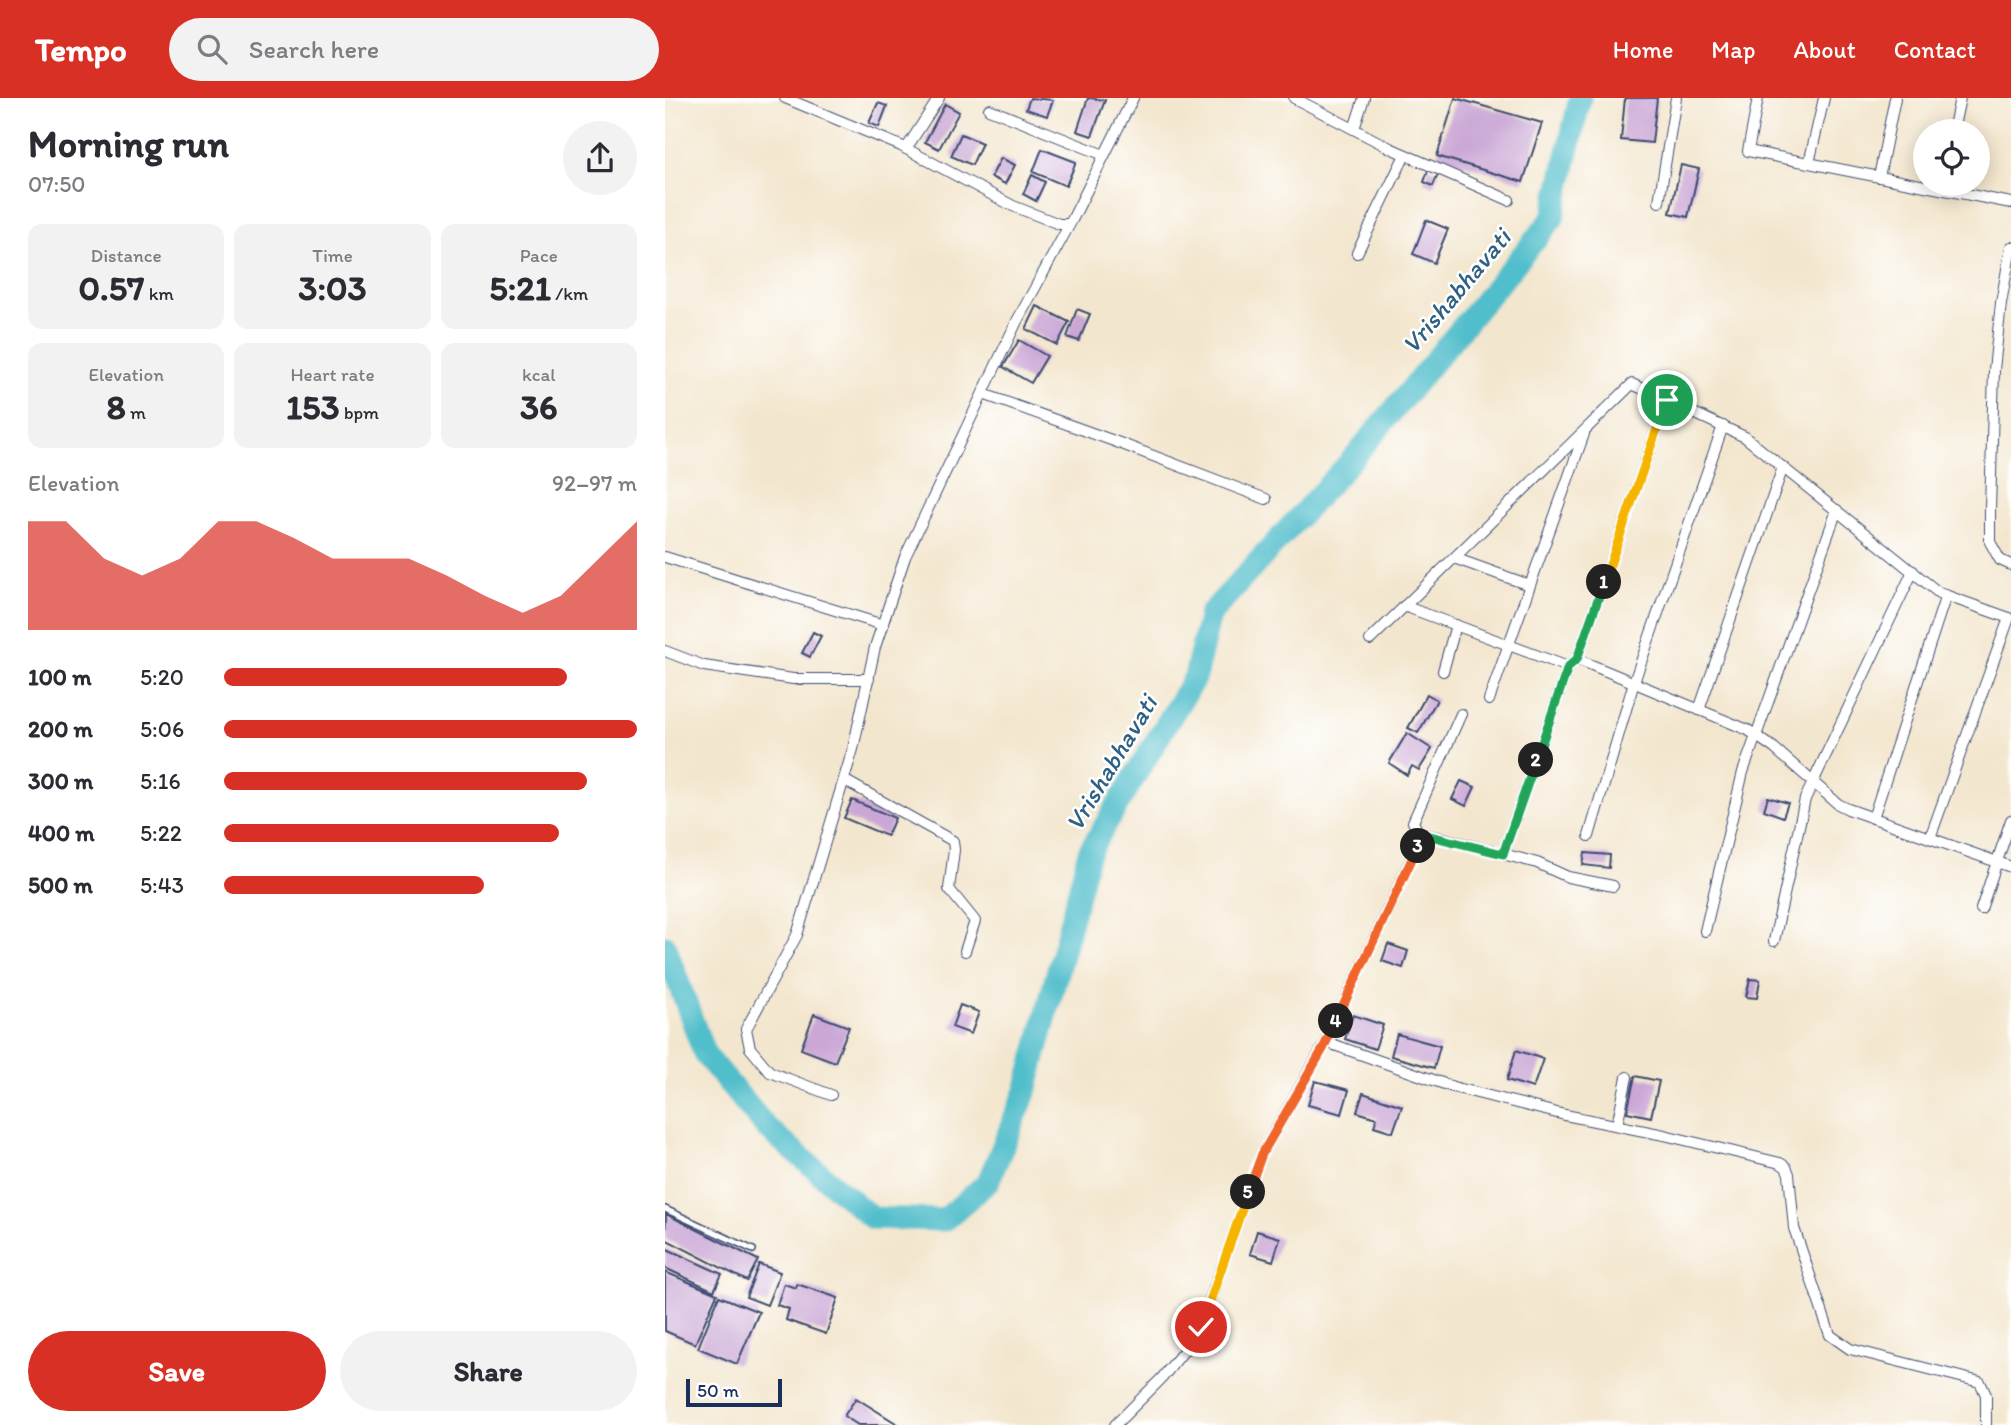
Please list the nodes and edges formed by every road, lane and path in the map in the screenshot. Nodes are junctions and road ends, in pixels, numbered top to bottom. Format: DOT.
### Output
graph roads {
  1 [pos="939,98"];
  2 [pos="1133,98"];
  3 [pos="1294,98"];
  4 [pos="1364,98"];
  5 [pos="1676,98"];
  6 [pos="1758,98"];
  7 [pos="1824,98"];
  8 [pos="1895,98"];
  9 [pos="1960,98"];
  10 [pos="790,99"];
  11 [pos="989,109"];
  12 [pos="1956,119"];
  13 [pos="1354,129"];
  14 [pos="906,149"];
  15 [pos="1104,155"];
  16 [pos="1405,155"];
  17 [pos="1809,163"];
  18 [pos="1879,177"];
  19 [pos="1913,182"];
  20 [pos="1979,196"];
  21 [pos="1509,200"];
  22 [pos="1659,202"];
  23 [pos="2011,204"];
  24 [pos="1067,224"];
  25 [pos="2011,247"];
  26 [pos="1357,253"];
  27 [pos="983,394"];
  28 [pos="1667,400"];
  29 [pos="1723,426"];
  30 [pos="1585,429"];
  31 [pos="1783,467"];
  32 [pos="1266,499"];
  33 [pos="1837,510"];
  34 [pos="665,557"];
  35 [pos="1454,558"];
  36 [pos="2011,565"];
  37 [pos="1913,571"];
  38 [pos="1529,584"];
  39 [pos="1946,595"];
  40 [pos="1404,606"];
  41 [pos="883,625"];
  42 [pos="1456,625"];
  43 [pos="1370,640"];
  44 [pos="1508,645"];
  45 [pos="665,651"];
  46 [pos="1577,659"];
  47 [pos="1568,667"];
  48 [pos="1443,671"];
  49 [pos="869,679"];
  50 [pos="1634,682"];
  51 [pos="1489,700"];
  52 [pos="1699,710"];
  53 [pos="1461,714"];
  54 [pos="1757,736"];
  55 [pos="844,780"];
  56 [pos="1812,781"];
  57 [pos="1873,818"];
  58 [pos="2011,820"];
  59 [pos="1590,836"];
  60 [pos="1421,838"];
  61 [pos="1930,838"];
  62 [pos="1503,854"];
  63 [pos="1997,862"];
  64 [pos="2011,867"];
  65 [pos="1613,886"];
  66 [pos="1981,909"];
  67 [pos="1706,931"];
  68 [pos="1774,941"];
  69 [pos="965,951"];
  70 [pos="1326,1042"];
  71 [pos="1627,1077"];
  72 [pos="831,1095"];
  73 [pos="1617,1125"];
  74 [pos="665,1209"];
  75 [pos="753,1250"];
  76 [pos="1115,1425"];
  77 [pos="1986,1425"];
  1 -- 14 [label="street"];
  2 -- 15 [label="street"];
  3 -- 13 [label="street"];
  4 -- 13 [label="street"];
  5 -- 22 [label="street"];
  6 -- 17 [label="street"];
  7 -- 17 [label="street"];
  8 -- 18 [label="street"];
  9 -- 12 [label="street"];
  10 -- 14 [label="street"];
  11 -- 15 [label="street"];
  13 -- 16 [label="street"];
  14 -- 24 [label="street"];
  15 -- 24 [label="street"];
  16 -- 21 [label="street"];
  16 -- 26 [label="street"];
  17 -- 18 [label="street"];
  18 -- 19 [label="street"];
  20 -- 23 [label="street"];
  24 -- 27 [label="street"];
  25 -- 36 [label="street"];
  27 -- 32 [label="street"];
  27 -- 41 [label="street"];
  28 -- 29 [label="street"];
  28 -- 30 [label="street"];
  28 -- 46 [label="street"];
  29 -- 31 [label="street"];
  29 -- 50 [label="street"];
  30 -- 35 [label="street"];
  30 -- 38 [label="street"];
  31 -- 33 [label="street"];
  31 -- 52 [label="street"];
  33 -- 37 [label="street"];
  33 -- 54 [label="street"];
  34 -- 41 [label="street"];
  35 -- 38 [label="street"];
  35 -- 40 [label="street"];
  37 -- 39 [label="street"];
  37 -- 56 [label="street"];
  38 -- 44 [label="street"];
  39 -- 57 [label="street"];
  39 -- 61 [label="street"];
  40 -- 42 [label="street"];
  40 -- 43 [label="street"];
  41 -- 49 [label="street"];
  42 -- 44 [label="street"];
  42 -- 48 [label="street"];
  44 -- 47 [label="street"];
  44 -- 51 [label="street"];
  45 -- 49 [label="street"];
  46 -- 47 [label="street"];
  46 -- 50 [label="street"];
  47 -- 62 [label="street"];
  49 -- 55 [label="street"];
  50 -- 52 [label="street"];
  50 -- 59 [label="street"];
  52 -- 54 [label="street"];
  53 -- 60 [label="street"];
  54 -- 56 [label="street"];
  54 -- 67 [label="street"];
  55 -- 69 [label="street"];
  55 -- 72 [label="street"];
  56 -- 57 [label="street"];
  56 -- 68 [label="street"];
  57 -- 61 [label="street"];
  58 -- 63 [label="street"];
  60 -- 62 [label="street"];
  60 -- 70 [label="street"];
  61 -- 63 [label="street"];
  62 -- 65 [label="street"];
  63 -- 64 [label="street"];
  63 -- 66 [label="street"];
  70 -- 73 [label="street"];
  70 -- 76 [label="street"];
  71 -- 73 [label="street"];
  73 -- 77 [label="street"];
  74 -- 75 [label="lane"];
}
